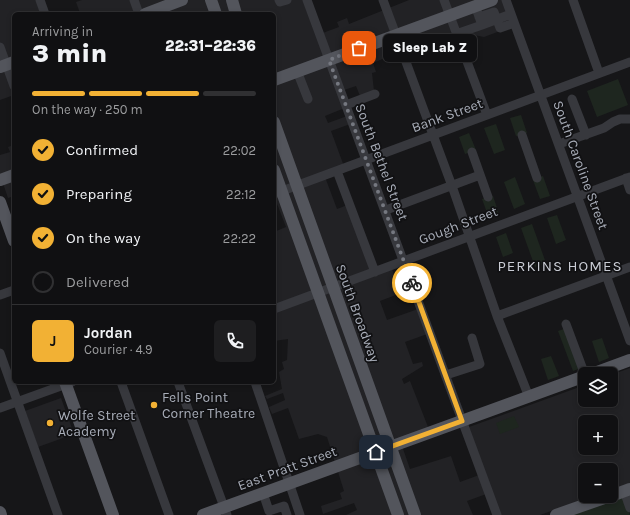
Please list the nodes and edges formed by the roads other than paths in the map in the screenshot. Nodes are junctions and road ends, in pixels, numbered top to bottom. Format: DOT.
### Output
graph roads {
  1 [pos="40,0"];
  2 [pos="134,0"];
  3 [pos="182,0"];
  4 [pos="211,0"];
  5 [pos="232,0"];
  6 [pos="279,0"];
  7 [pos="287,0"];
  8 [pos="307,0"];
  9 [pos="383,0"];
  10 [pos="444,0"];
  11 [pos="492,0"];
  12 [pos="506,0"];
  13 [pos="573,0"];
  14 [pos="44,12"];
  15 [pos="138,12"];
  16 [pos="149,12"];
  17 [pos="215,12"];
  18 [pos="235,12"];
  19 [pos="511,14"];
  20 [pos="449,15"];
  21 [pos="479,16"];
  22 [pos="497,20"];
  23 [pos="514,23"];
  24 [pos="456,34"];
  25 [pos="396,35"];
  26 [pos="0,47"];
  27 [pos="329,60"];
  28 [pos="630,62"];
  29 [pos="7,65"];
  30 [pos="297,71"];
  31 [pos="599,73"];
  32 [pos="276,79"];
  33 [pos="12,80"];
  34 [pos="375,94"];
  35 [pos="541,95"];
  36 [pos="308,99"];
  37 [pos="572,99"];
  38 [pos="346,105"];
  39 [pos="487,115"];
  40 [pos="630,119"];
  41 [pos="276,128"];
  42 [pos="433,135"];
  43 [pos="522,135"];
  44 [pos="586,135"];
  45 [pos="559,144"];
  46 [pos="472,152"];
  47 [pos="366,160"];
  48 [pos="337,171"];
  49 [pos="480,175"];
  50 [pos="12,176"];
  51 [pos="538,178"];
  52 [pos="628,178"];
  53 [pos="0,180"];
  54 [pos="276,181"];
  55 [pos="296,186"];
  56 [pos="452,186"];
  57 [pos="630,190"];
  58 [pos="278,192"];
  59 [pos="577,196"];
  60 [pos="488,197"];
  61 [pos="0,202"];
  62 [pos="386,210"];
  63 [pos="12,235"];
  64 [pos="469,236"];
  65 [pos="404,261"];
  66 [pos="630,267"];
  67 [pos="375,272"];
  68 [pos="606,275"];
  69 [pos="334,287"];
  70 [pos="12,291"];
  71 [pos="319,292"];
  72 [pos="0,295"];
  73 [pos="276,308"];
  74 [pos="497,316"];
  75 [pos="566,324"];
  76 [pos="472,338"];
  77 [pos="630,341"];
  78 [pos="0,353"];
  79 [pos="630,360"];
  80 [pos="582,367"];
  81 [pos="611,367"];
  82 [pos="446,376"];
  83 [pos="578,379"];
  84 [pos="64,384"];
  85 [pos="67,384"];
  86 [pos="122,384"];
  87 [pos="179,384"];
  88 [pos="255,384"];
  89 [pos="529,397"];
  90 [pos="18,402"];
  91 [pos="0,408"];
  92 [pos="462,421"];
  93 [pos="390,447"];
  94 [pos="376,452"];
  95 [pos="290,484"];
  96 [pos="627,490"];
  97 [pos="263,493"];
  98 [pos="590,503"];
  99 [pos="630,508"];
  100 [pos="225,511"];
  101 [pos="0,512"];
  102 [pos="270,513"];
  103 [pos="1,515"];
  104 [pos="58,515"];
  105 [pos="113,515"];
  106 [pos="169,515"];
  107 [pos="203,515"];
  108 [pos="287,515"];
  109 [pos="300,515"];
  110 [pos="398,515"];
  111 [pos="415,515"];
  112 [pos="497,515"];
  113 [pos="556,515"];
  1 -- 14 [label="street"];
  2 -- 15 [label="street"];
  3 -- 16 [label="main road"];
  4 -- 17 [label="main road"];
  5 -- 18 [label="main road"];
  6 -- 7 [label="street"];
  8 -- 27 [label="street, South Bethel Street"];
  9 -- 25 [label="street"];
  10 -- 20 [label="street"];
  11 -- 21 [label="main road"];
  12 -- 19 [label="street, South Caroline Street"];
  13 -- 31 [label="street"];
  19 -- 22 [label="street"];
  19 -- 23 [label="street, South Caroline Street"];
  20 -- 21 [label="main road"];
  20 -- 24 [label="street"];
  20 -- 25 [label="main road"];
  21 -- 22 [label="street"];
  21 -- 24 [label="street"];
  22 -- 23 [label="street"];
  23 -- 35 [label="street, South Caroline Street"];
  24 -- 39 [label="street"];
  25 -- 27 [label="main road"];
  25 -- 42 [label="street"];
  26 -- 29 [label="street"];
  27 -- 30 [label="main road"];
  27 -- 38 [label="street, South Bethel Street"];
  28 -- 31 [label="street, Bank Street"];
  29 -- 33 [label="street"];
  30 -- 32 [label="main road"];
  30 -- 36 [label="street"];
  31 -- 35 [label="street, Bank Street"];
  34 -- 38 [label="street"];
  35 -- 39 [label="street, Bank Street"];
  35 -- 45 [label="street, South Caroline Street"];
  37 -- 44 [label="street"];
  38 -- 47 [label="street, South Bethel Street"];
  39 -- 42 [label="street, Bank Street"];
  40 -- 44 [label="street"];
  41 -- 55 [label="main road, South Broadway"];
  42 -- 47 [label="street, Bank Street"];
  42 -- 56 [label="street"];
  43 -- 51 [label="street"];
  44 -- 45 [label="street"];
  45 -- 59 [label="street, South Caroline Street"];
  46 -- 49 [label="street"];
  47 -- 48 [label="street, Bank Street"];
  47 -- 62 [label="street, South Bethel Street"];
  48 -- 55 [label="street, Bank Street"];
  48 -- 67 [label="street"];
  49 -- 56 [label="street"];
  49 -- 60 [label="street"];
  50 -- 53 [label="main road"];
  52 -- 57 [label="street"];
  52 -- 59 [label="street, Gough Street"];
  54 -- 58 [label="main road"];
  55 -- 58 [label="street, Bank Street"];
  55 -- 69 [label="main road, South Broadway"];
  56 -- 62 [label="street"];
  56 -- 64 [label="street"];
  58 -- 71 [label="main road"];
  59 -- 64 [label="street, Gough Street"];
  59 -- 68 [label="street, South Caroline Street"];
  61 -- 63 [label="main road"];
  62 -- 65 [label="street, South Bethel Street"];
  64 -- 65 [label="street, Gough Street"];
  64 -- 74 [label="street"];
  65 -- 67 [label="street, Gough Street"];
  65 -- 82 [label="street, South Bethel Street"];
  66 -- 68 [label="street"];
  67 -- 69 [label="street, Gough Street"];
  68 -- 74 [label="street"];
  68 -- 77 [label="street, South Caroline Street"];
  69 -- 71 [label="street, Gough Street"];
  69 -- 93 [label="main road, South Broadway"];
  70 -- 72 [label="street"];
  71 -- 73 [label="street, Gough Street"];
  71 -- 94 [label="main road"];
  74 -- 89 [label="street"];
  75 -- 80 [label="street"];
  76 -- 82 [label="street"];
  78 -- 90 [label="street"];
  79 -- 81 [label="main road"];
  82 -- 92 [label="street, South Bethel Street"];
  83 -- 89 [label="main road, East Pratt Street"];
  84 -- 90 [label="street"];
  85 -- 105 [label="main road"];
  86 -- 106 [label="street"];
  87 -- 100 [label="street"];
  88 -- 95 [label="street"];
  89 -- 92 [label="main road, East Pratt Street"];
  90 -- 91 [label="street"];
  90 -- 104 [label="street"];
  92 -- 93 [label="main road, East Pratt Street"];
  92 -- 112 [label="street, South Bethel Street"];
  93 -- 94 [label="main road, East Pratt Street"];
  93 -- 111 [label="main road, South Broadway"];
  94 -- 95 [label="main road, East Pratt Street"];
  94 -- 110 [label="main road"];
  95 -- 97 [label="main road, East Pratt Street"];
  95 -- 109 [label="street"];
  96 -- 99 [label="street"];
  97 -- 100 [label="main road, East Pratt Street"];
  97 -- 102 [label="street"];
  98 -- 113 [label="main road"];
  100 -- 107 [label="main road, East Pratt Street"];
  101 -- 103 [label="main road"];
  102 -- 108 [label="street"];
}
